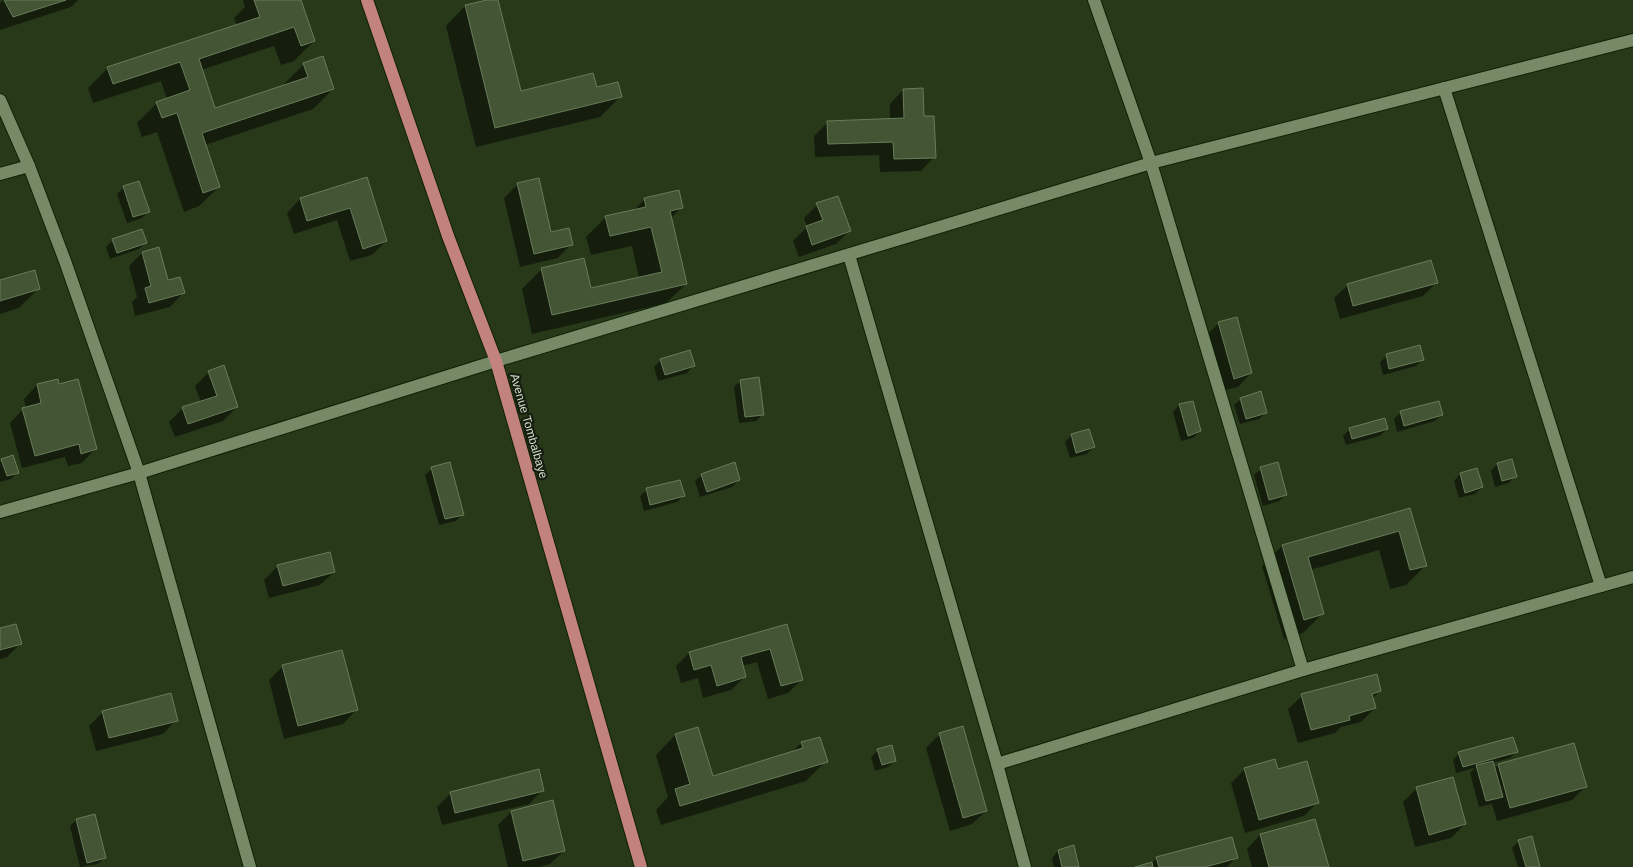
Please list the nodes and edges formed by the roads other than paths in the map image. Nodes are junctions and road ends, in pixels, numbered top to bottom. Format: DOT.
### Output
graph roads {
  1 [pos="367,0"];
  2 [pos="1094,0"];
  3 [pos="1633,40"];
  4 [pos="1444,88"];
  5 [pos="0,100"];
  6 [pos="1151,163"];
  7 [pos="29,166"];
  8 [pos="0,174"];
  9 [pos="849,255"];
  10 [pos="496,361"];
  11 [pos="139,473"];
  12 [pos="0,512"];
  13 [pos="1633,577"];
  14 [pos="1601,586"];
  15 [pos="1303,670"];
  16 [pos="997,764"];
  17 [pos="250,867"];
  18 [pos="641,867"];
  19 [pos="1025,867"];
  1 -- 10 [label="main road, Avenue Tombalbaye"];
  2 -- 6 [label="street"];
  3 -- 4 [label="street"];
  4 -- 6 [label="street"];
  4 -- 14 [label="street"];
  5 -- 7 [label="street"];
  6 -- 9 [label="street"];
  6 -- 15 [label="street"];
  7 -- 8 [label="street"];
  7 -- 11 [label="street"];
  9 -- 10 [label="street"];
  9 -- 16 [label="street"];
  10 -- 11 [label="street"];
  10 -- 18 [label="main road, Avenue Tombalbaye"];
  11 -- 12 [label="street"];
  11 -- 17 [label="street"];
  13 -- 14 [label="street"];
  14 -- 15 [label="street"];
  15 -- 16 [label="street"];
  16 -- 19 [label="street"];
}
